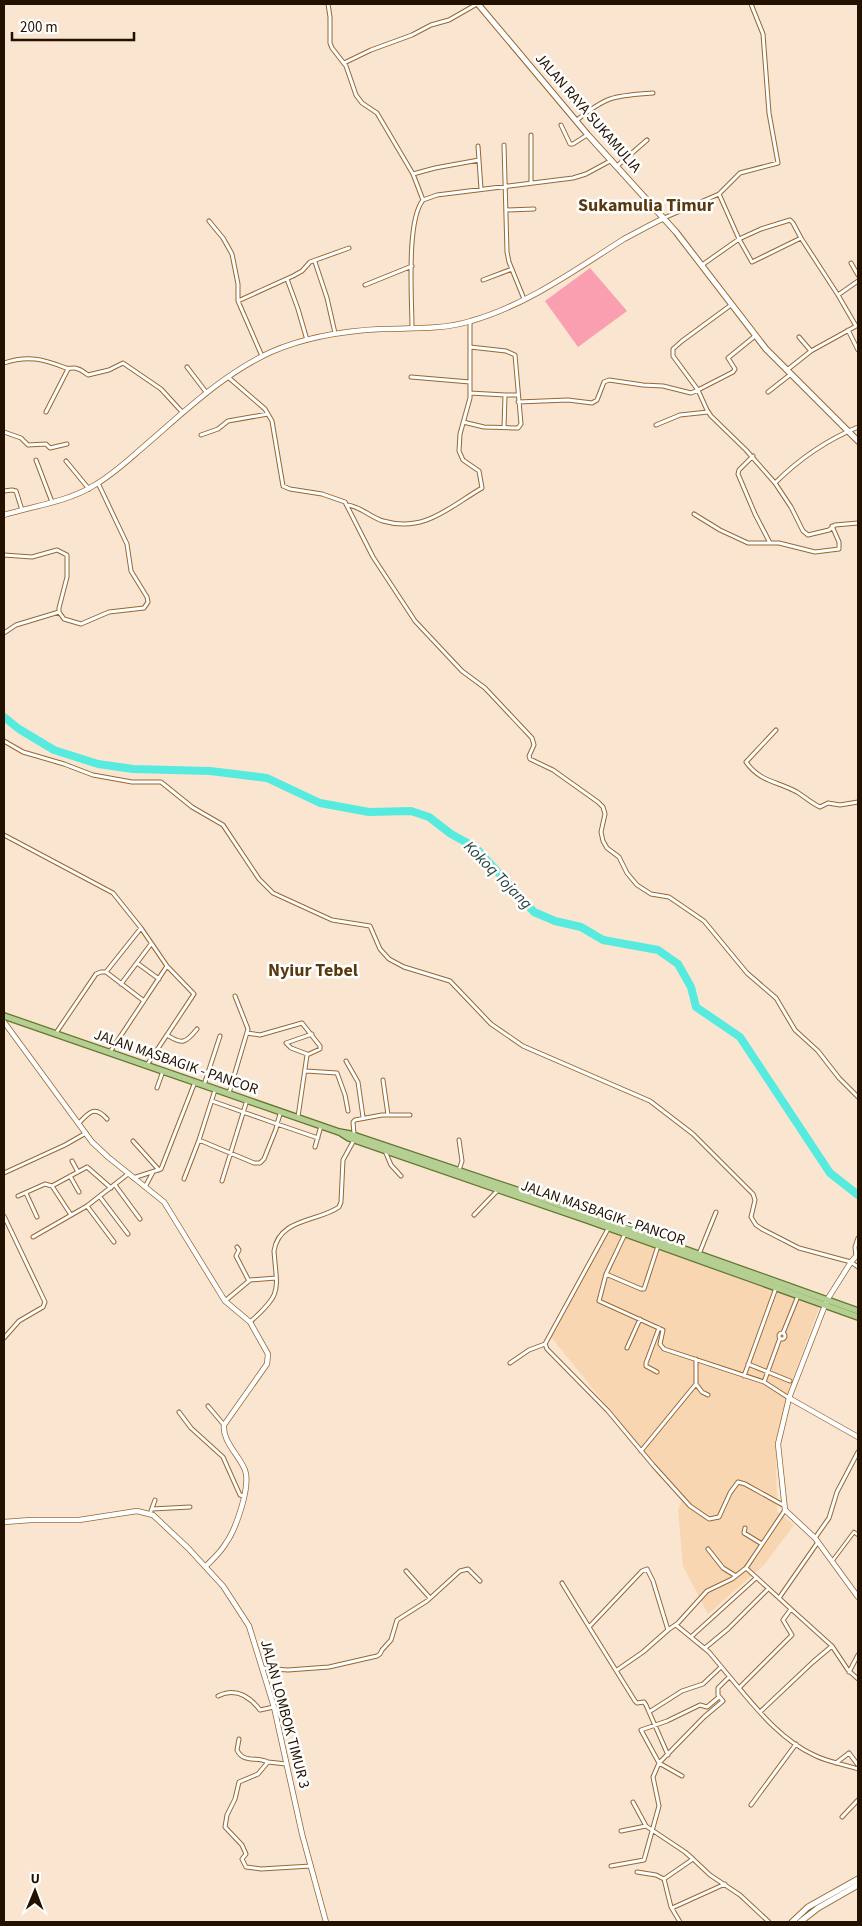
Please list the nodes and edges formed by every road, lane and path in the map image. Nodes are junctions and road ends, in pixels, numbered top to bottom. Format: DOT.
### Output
graph roads {
  1 [pos="328,4"];
  2 [pos="477,4"];
  3 [pos="751,4"];
  4 [pos="344,63"];
  5 [pos="653,93"];
  6 [pos="577,120"];
  7 [pos="561,125"];
  8 [pos="531,135"];
  9 [pos="588,135"];
  10 [pos="647,140"];
  11 [pos="504,145"];
  12 [pos="478,146"];
  13 [pos="479,160"];
  14 [pos="612,160"];
  15 [pos="617,166"];
  16 [pos="412,174"];
  17 [pos="531,183"];
  18 [pos="506,185"];
  19 [pos="481,189"];
  20 [pos="719,194"];
  21 [pos="423,200"];
  22 [pos="534,209"];
  23 [pos="506,210"];
  24 [pos="664,218"];
  25 [pos="209,221"];
  26 [pos="801,238"];
  27 [pos="738,239"];
  28 [pos="349,248"];
  29 [pos="314,262"];
  30 [pos="851,263"];
  31 [pos="702,265"];
  32 [pos="412,266"];
  33 [pos="512,269"];
  34 [pos="858,275"];
  35 [pos="287,279"];
  36 [pos="482,280"];
  37 [pos="858,282"];
  38 [pos="365,285"];
  39 [pos="838,295"];
  40 [pos="524,299"];
  41 [pos="238,301"];
  42 [pos="731,305"];
  43 [pos="470,322"];
  44 [pos="857,326"];
  45 [pos="412,328"];
  46 [pos="848,330"];
  47 [pos="335,333"];
  48 [pos="755,336"];
  49 [pos="799,337"];
  50 [pos="307,340"];
  51 [pos="470,346"];
  52 [pos="858,350"];
  53 [pos="811,351"];
  54 [pos="262,356"];
  55 [pos="4,363"];
  56 [pos="187,367"];
  57 [pos="68,369"];
  58 [pos="789,372"];
  59 [pos="228,377"];
  60 [pos="411,377"];
  61 [pos="470,382"];
  62 [pos="698,390"];
  63 [pos="206,392"];
  64 [pos="768,392"];
  65 [pos="470,393"];
  66 [pos="505,395"];
  67 [pos="518,395"];
  68 [pos="518,402"];
  69 [pos="46,412"];
  70 [pos="708,412"];
  71 [pos="183,413"];
  72 [pos="268,414"];
  73 [pos="463,422"];
  74 [pos="656,425"];
  75 [pos="858,427"];
  76 [pos="504,428"];
  77 [pos="848,431"];
  78 [pos="4,432"];
  79 [pos="201,435"];
  80 [pos="858,442"];
  81 [pos="67,444"];
  82 [pos="753,456"];
  83 [pos="36,460"];
  84 [pos="66,461"];
  85 [pos="98,483"];
  86 [pos="775,483"];
  87 [pos="89,489"];
  88 [pos="4,491"];
  89 [pos="52,502"];
  90 [pos="347,505"];
  91 [pos="22,510"];
  92 [pos="694,514"];
  93 [pos="4,516"];
  94 [pos="858,523"];
  95 [pos="832,526"];
  96 [pos="770,543"];
  97 [pos="4,555"];
  98 [pos="59,612"];
  99 [pos="4,633"];
  100 [pos="776,730"];
  101 [pos="6,743"];
  102 [pos="4,748"];
  103 [pos="858,802"];
  104 [pos="4,835"];
  105 [pos="141,928"];
  106 [pos="151,944"];
  107 [pos="137,963"];
  108 [pos="167,966"];
  109 [pos="106,972"];
  110 [pos="158,979"];
  111 [pos="121,984"];
  112 [pos="235,996"];
  113 [pos="144,1001"];
  114 [pos="4,1016"];
  115 [pos="4,1022"];
  116 [pos="197,1029"];
  117 [pos="56,1033"];
  118 [pos="247,1034"];
  119 [pos="312,1034"];
  120 [pos="167,1035"];
  121 [pos="220,1036"];
  122 [pos="110,1052"];
  123 [pos="308,1054"];
  124 [pos="346,1060"];
  125 [pos="148,1065"];
  126 [pos="163,1070"];
  127 [pos="306,1071"];
  128 [pos="383,1080"];
  129 [pos="195,1081"];
  130 [pos="204,1085"];
  131 [pos="157,1088"];
  132 [pos="216,1089"];
  133 [pos="229,1093"];
  134 [pos="858,1097"];
  135 [pos="247,1100"];
  136 [pos="212,1101"];
  137 [pos="243,1111"];
  138 [pos="348,1111"];
  139 [pos="281,1112"];
  140 [pos="388,1115"];
  141 [pos="410,1115"];
  142 [pos="363,1117"];
  143 [pos="107,1118"];
  144 [pos="298,1118"];
  145 [pos="79,1123"];
  146 [pos="277,1124"];
  147 [pos="322,1126"];
  148 [pos="86,1133"];
  149 [pos="318,1138"];
  150 [pos="354,1138"];
  151 [pos="199,1140"];
  152 [pos="459,1140"];
  153 [pos="134,1141"];
  154 [pos="315,1147"];
  155 [pos="385,1150"];
  156 [pos="230,1154"];
  157 [pos="72,1161"];
  158 [pos="159,1170"];
  159 [pos="78,1172"];
  160 [pos="153,1172"];
  161 [pos="4,1173"];
  162 [pos="458,1173"];
  163 [pos="128,1174"];
  164 [pos="70,1176"];
  165 [pos="401,1176"];
  166 [pos="133,1178"];
  167 [pos="184,1179"];
  168 [pos="222,1181"];
  169 [pos="115,1185"];
  170 [pos="52,1186"];
  171 [pos="145,1187"];
  172 [pos="111,1188"];
  173 [pos="499,1190"];
  174 [pos="79,1192"];
  175 [pos="26,1193"];
  176 [pos="18,1196"];
  177 [pos="526,1196"];
  178 [pos="100,1197"];
  179 [pos="87,1206"];
  180 [pos="716,1212"];
  181 [pos="71,1215"];
  182 [pos="474,1215"];
  183 [pos="4,1216"];
  184 [pos="37,1217"];
  185 [pos="140,1219"];
  186 [pos="610,1226"];
  187 [pos="128,1234"];
  188 [pos="626,1234"];
  189 [pos="33,1237"];
  190 [pos="858,1238"];
  191 [pos="114,1242"];
  192 [pos="658,1246"];
  193 [pos="237,1247"];
  194 [pos="698,1254"];
  195 [pos="857,1255"];
  196 [pos="851,1262"];
  197 [pos="858,1267"];
  198 [pos="606,1274"];
  199 [pos="276,1278"];
  200 [pos="248,1281"];
  201 [pos="776,1288"];
  202 [pos="798,1296"];
  203 [pos="226,1301"];
  204 [pos="826,1303"];
  205 [pos="858,1311"];
  206 [pos="858,1317"];
  207 [pos="640,1320"];
  208 [pos="250,1322"];
  209 [pos="659,1328"];
  210 [pos="4,1338"];
  211 [pos="545,1344"];
  212 [pos="628,1348"];
  213 [pos="696,1359"];
  214 [pos="510,1363"];
  215 [pos="748,1364"];
  216 [pos="657,1372"];
  217 [pos="768,1372"];
  218 [pos="744,1376"];
  219 [pos="790,1381"];
  220 [pos="764,1382"];
  221 [pos="696,1384"];
  222 [pos="708,1395"];
  223 [pos="789,1398"];
  224 [pos="208,1406"];
  225 [pos="179,1412"];
  226 [pos="224,1425"];
  227 [pos="858,1437"];
  228 [pos="641,1451"];
  229 [pos="858,1452"];
  230 [pos="244,1496"];
  231 [pos="155,1500"];
  232 [pos="190,1507"];
  233 [pos="784,1508"];
  234 [pos="151,1511"];
  235 [pos="4,1522"];
  236 [pos="746,1528"];
  237 [pos="858,1535"];
  238 [pos="817,1540"];
  239 [pos="762,1544"];
  240 [pos="708,1549"];
  241 [pos="832,1560"];
  242 [pos="206,1566"];
  243 [pos="746,1568"];
  244 [pos="406,1570"];
  245 [pos="736,1576"];
  246 [pos="756,1578"];
  247 [pos="480,1581"];
  248 [pos="562,1583"];
  249 [pos="768,1589"];
  250 [pos="858,1597"];
  251 [pos="430,1598"];
  252 [pos="779,1598"];
  253 [pos="791,1609"];
  254 [pos="676,1625"];
  255 [pos="589,1627"];
  256 [pos="668,1630"];
  257 [pos="692,1636"];
  258 [pos="832,1646"];
  259 [pos="705,1648"];
  260 [pos="858,1655"];
  261 [pos="721,1667"];
  262 [pos="262,1668"];
  263 [pos="617,1670"];
  264 [pos="850,1672"];
  265 [pos="729,1677"];
  266 [pos="858,1679"];
  267 [pos="739,1688"];
  268 [pos="218,1696"];
  269 [pos="720,1697"];
  270 [pos="274,1706"];
  271 [pos="649,1712"];
  272 [pos="760,1712"];
  273 [pos="655,1726"];
  274 [pos="239,1739"];
  275 [pos="796,1744"];
  276 [pos="668,1755"];
  277 [pos="268,1762"];
  278 [pos="659,1763"];
  279 [pos="836,1763"];
  280 [pos="286,1764"];
  281 [pos="858,1768"];
  282 [pos="682,1776"];
  283 [pos="858,1800"];
  284 [pos="633,1802"];
  285 [pos="751,1805"];
  286 [pos="842,1817"];
  287 [pos="646,1826"];
  288 [pos="621,1830"];
  289 [pos="653,1832"];
  290 [pos="693,1859"];
  291 [pos="311,1866"];
  292 [pos="611,1866"];
  293 [pos="637,1872"];
  294 [pos="858,1879"];
  295 [pos="664,1880"];
  296 [pos="725,1884"];
  297 [pos="858,1885"];
  298 [pos="832,1897"];
  299 [pos="672,1908"];
  300 [pos="800,1920"];
  301 [pos="326,1922"];
  302 [pos="680,1922"];
  303 [pos="769,1922"];
  304 [pos="792,1922"];
  1 -- 4 [label="street"];
  2 -- 4 [label="street"];
  2 -- 6 [label="main road, JALAN RAYA SUKAMULIA"];
  3 -- 20 [label="street"];
  4 -- 16 [label="street"];
  5 -- 6 [label="street"];
  6 -- 9 [label="main road, JALAN RAYA SUKAMULIA"];
  7 -- 9 [label="street"];
  8 -- 17 [label="street"];
  9 -- 14 [label="main road, JALAN RAYA SUKAMULIA"];
  10 -- 15 [label="street"];
  11 -- 18 [label="street"];
  12 -- 13 [label="street"];
  13 -- 16 [label="street"];
  13 -- 19 [label="street"];
  14 -- 15 [label="main road, JALAN RAYA SUKAMULIA"];
  14 -- 17 [label="street"];
  15 -- 24 [label="main road, JALAN RAYA SUKAMULIA"];
  16 -- 21 [label="street"];
  17 -- 18 [label="street"];
  18 -- 19 [label="street"];
  18 -- 23 [label="street"];
  19 -- 21 [label="street"];
  20 -- 24 [label="street"];
  20 -- 27 [label="street"];
  21 -- 32 [label="street"];
  22 -- 23 [label="street"];
  23 -- 33 [label="street"];
  24 -- 31 [label="main road, JALAN RAYA SUKAMULIA"];
  24 -- 40 [label="street"];
  25 -- 41 [label="street"];
  26 -- 27 [label="street"];
  26 -- 27 [label="street"];
  26 -- 39 [label="street"];
  27 -- 31 [label="street"];
  28 -- 29 [label="street"];
  29 -- 35 [label="street"];
  29 -- 47 [label="street"];
  30 -- 34 [label="street"];
  31 -- 42 [label="main road, JALAN RAYA SUKAMULIA"];
  32 -- 38 [label="street"];
  32 -- 45 [label="street"];
  33 -- 36 [label="street"];
  33 -- 40 [label="street"];
  35 -- 41 [label="street"];
  35 -- 50 [label="street"];
  37 -- 39 [label="street"];
  39 -- 44 [label="street"];
  40 -- 43 [label="street"];
  41 -- 54 [label="street"];
  42 -- 48 [label="main road, JALAN RAYA SUKAMULIA"];
  42 -- 62 [label="street"];
  43 -- 45 [label="street"];
  43 -- 51 [label="street"];
  44 -- 46 [label="street"];
  45 -- 47 [label="street"];
  46 -- 52 [label="street"];
  46 -- 53 [label="street"];
  47 -- 50 [label="street"];
  48 -- 58 [label="main road, JALAN RAYA SUKAMULIA"];
  48 -- 62 [label="street"];
  49 -- 53 [label="street"];
  50 -- 54 [label="street"];
  51 -- 61 [label="street"];
  51 -- 67 [label="street"];
  53 -- 58 [label="street"];
  54 -- 59 [label="street"];
  55 -- 57 [label="street"];
  56 -- 63 [label="street"];
  57 -- 69 [label="street"];
  57 -- 71 [label="street"];
  58 -- 64 [label="street"];
  58 -- 77 [label="main road, JALAN RAYA SUKAMULIA"];
  59 -- 63 [label="street"];
  59 -- 72 [label="street"];
  60 -- 61 [label="street"];
  61 -- 65 [label="street"];
  62 -- 68 [label="street"];
  62 -- 70 [label="street"];
  63 -- 71 [label="street"];
  65 -- 66 [label="street"];
  65 -- 73 [label="street"];
  66 -- 67 [label="street"];
  66 -- 76 [label="street"];
  67 -- 68 [label="street"];
  68 -- 76 [label="street"];
  70 -- 74 [label="street"];
  70 -- 82 [label="street"];
  71 -- 85 [label="street"];
  72 -- 79 [label="street"];
  72 -- 90 [label="street"];
  73 -- 76 [label="street"];
  73 -- 90 [label="street"];
  75 -- 77 [label="street"];
  77 -- 80 [label="main road, JALAN RAYA SUKAMULIA"];
  77 -- 86 [label="street"];
  78 -- 81 [label="street"];
  82 -- 86 [label="street"];
  82 -- 96 [label="street"];
  83 -- 89 [label="street"];
  84 -- 87 [label="street"];
  85 -- 87 [label="street"];
  85 -- 98 [label="street"];
  86 -- 95 [label="street"];
  87 -- 89 [label="street"];
  88 -- 91 [label="street"];
  89 -- 91 [label="street"];
  90 -- 134 [label="street"];
  91 -- 93 [label="street"];
  92 -- 96 [label="street"];
  94 -- 95 [label="street"];
  95 -- 96 [label="street"];
  97 -- 98 [label="street"];
  98 -- 99 [label="street"];
  100 -- 103 [label="street"];
  101 -- 102 [label="street"];
  101 -- 196 [label="street"];
  104 -- 105 [label="street"];
  105 -- 106 [label="street"];
  105 -- 109 [label="street"];
  106 -- 107 [label="street"];
  106 -- 108 [label="street"];
  107 -- 110 [label="street"];
  107 -- 111 [label="street"];
  108 -- 110 [label="street"];
  108 -- 120 [label="street"];
  109 -- 111 [label="street"];
  109 -- 117 [label="street"];
  110 -- 113 [label="street"];
  111 -- 113 [label="street"];
  112 -- 118 [label="street"];
  113 -- 122 [label="street"];
  114 -- 117 [label="main road, JALAN MASBAGIK - PANCOR"];
  115 -- 145 [label="street"];
  116 -- 120 [label="street"];
  117 -- 122 [label="main road, JALAN MASBAGIK - PANCOR"];
  118 -- 119 [label="street"];
  118 -- 133 [label="street"];
  119 -- 123 [label="street"];
  119 -- 123 [label="street"];
  120 -- 125 [label="street"];
  121 -- 130 [label="street"];
  122 -- 125 [label="main road, JALAN MASBAGIK - PANCOR"];
  123 -- 127 [label="street"];
  124 -- 142 [label="street"];
  125 -- 126 [label="main road, JALAN MASBAGIK - PANCOR"];
  126 -- 129 [label="main road, JALAN MASBAGIK - PANCOR"];
  126 -- 131 [label="street"];
  127 -- 138 [label="street"];
  127 -- 144 [label="street"];
  128 -- 140 [label="street"];
  129 -- 130 [label="main road, JALAN MASBAGIK - PANCOR"];
  129 -- 158 [label="street"];
  130 -- 132 [label="main road, JALAN MASBAGIK - PANCOR"];
  132 -- 133 [label="main road, JALAN MASBAGIK - PANCOR"];
  132 -- 136 [label="street"];
  133 -- 135 [label="main road, JALAN MASBAGIK - PANCOR"];
  135 -- 137 [label="street"];
  135 -- 139 [label="main road, JALAN MASBAGIK - PANCOR"];
  136 -- 137 [label="street"];
  136 -- 151 [label="street"];
  137 -- 146 [label="street"];
  137 -- 156 [label="street"];
  139 -- 144 [label="main road, JALAN MASBAGIK - PANCOR"];
  139 -- 146 [label="street"];
  140 -- 141 [label="street"];
  140 -- 142 [label="street"];
  142 -- 150 [label="street"];
  143 -- 145 [label="street"];
  144 -- 147 [label="main road, JALAN MASBAGIK - PANCOR"];
  145 -- 148 [label="street"];
  146 -- 149 [label="street"];
  146 -- 156 [label="street"];
  147 -- 149 [label="street"];
  147 -- 150 [label="main road, JALAN MASBAGIK - PANCOR"];
  148 -- 161 [label="street"];
  148 -- 163 [label="street"];
  149 -- 154 [label="street"];
  150 -- 155 [label="main road, JALAN MASBAGIK - PANCOR"];
  150 -- 162 [label="main road, JALAN MASBAGIK - PANCOR"];
  150 -- 199 [label="street"];
  151 -- 156 [label="street"];
  151 -- 167 [label="street"];
  152 -- 162 [label="street"];
  153 -- 158 [label="street"];
  155 -- 162 [label="main road, JALAN MASBAGIK - PANCOR"];
  155 -- 165 [label="street"];
  156 -- 168 [label="street"];
  157 -- 159 [label="street"];
  158 -- 160 [label="street"];
  159 -- 164 [label="street"];
  159 -- 172 [label="street"];
  160 -- 166 [label="street"];
  160 -- 171 [label="street"];
  162 -- 173 [label="main road, JALAN MASBAGIK - PANCOR"];
  162 -- 177 [label="main road, JALAN MASBAGIK - PANCOR"];
  163 -- 166 [label="street"];
  163 -- 169 [label="street"];
  164 -- 170 [label="street"];
  164 -- 174 [label="street"];
  166 -- 171 [label="street"];
  169 -- 172 [label="street"];
  169 -- 185 [label="street"];
  170 -- 175 [label="street"];
  170 -- 181 [label="street"];
  171 -- 203 [label="street"];
  172 -- 178 [label="street"];
  173 -- 177 [label="main road, JALAN MASBAGIK - PANCOR"];
  173 -- 182 [label="street"];
  175 -- 176 [label="street"];
  175 -- 184 [label="street"];
  177 -- 186 [label="main road, JALAN MASBAGIK - PANCOR"];
  178 -- 179 [label="street"];
  178 -- 187 [label="street"];
  179 -- 181 [label="street"];
  179 -- 191 [label="street"];
  180 -- 194 [label="street"];
  181 -- 189 [label="street"];
  183 -- 210 [label="street"];
  186 -- 188 [label="main road, JALAN MASBAGIK - PANCOR"];
  186 -- 194 [label="main road, JALAN MASBAGIK - PANCOR"];
  186 -- 211 [label="street"];
  188 -- 192 [label="main road, JALAN MASBAGIK - PANCOR"];
  188 -- 198 [label="street"];
  190 -- 195 [label="street"];
  192 -- 198 [label="street"];
  192 -- 201 [label="main road, JALAN MASBAGIK - PANCOR"];
  193 -- 200 [label="street"];
  194 -- 204 [label="main road, JALAN MASBAGIK - PANCOR"];
  195 -- 196 [label="street"];
  196 -- 197 [label="street"];
  196 -- 204 [label="street"];
  198 -- 207 [label="street"];
  199 -- 200 [label="street"];
  199 -- 208 [label="street"];
  200 -- 203 [label="street"];
  201 -- 202 [label="main road, JALAN MASBAGIK - PANCOR"];
  201 -- 215 [label="street"];
  202 -- 204 [label="main road, JALAN MASBAGIK - PANCOR"];
  202 -- 217 [label="street"];
  203 -- 208 [label="street"];
  204 -- 205 [label="main road, JALAN MASBAGIK - PANCOR"];
  204 -- 206 [label="main road, JALAN MASBAGIK - PANCOR"];
  204 -- 223 [label="street"];
  207 -- 209 [label="street"];
  207 -- 212 [label="street"];
  208 -- 226 [label="street"];
  209 -- 213 [label="street"];
  209 -- 216 [label="street"];
  211 -- 214 [label="street"];
  211 -- 228 [label="street"];
  213 -- 218 [label="street"];
  213 -- 221 [label="street"];
  215 -- 217 [label="street"];
  215 -- 218 [label="street"];
  217 -- 219 [label="street"];
  217 -- 220 [label="street"];
  218 -- 220 [label="street"];
  220 -- 223 [label="street"];
  221 -- 222 [label="street"];
  221 -- 228 [label="street"];
  223 -- 227 [label="street"];
  223 -- 233 [label="street"];
  224 -- 226 [label="street"];
  225 -- 230 [label="street"];
  226 -- 230 [label="street"];
  228 -- 233 [label="street"];
  229 -- 238 [label="street"];
  230 -- 242 [label="street"];
  231 -- 234 [label="street"];
  232 -- 234 [label="street"];
  233 -- 238 [label="street"];
  233 -- 239 [label="street"];
  234 -- 235 [label="street"];
  234 -- 242 [label="street, JALAN LOMBOK TIMUR 3"];
  236 -- 239 [label="street"];
  237 -- 241 [label="street"];
  238 -- 241 [label="street"];
  238 -- 252 [label="street"];
  239 -- 243 [label="street"];
  240 -- 245 [label="street"];
  241 -- 250 [label="street"];
  242 -- 262 [label="street, JALAN LOMBOK TIMUR 3"];
  243 -- 245 [label="street"];
  243 -- 246 [label="street"];
  244 -- 251 [label="street"];
  245 -- 254 [label="street"];
  246 -- 249 [label="street"];
  246 -- 257 [label="street"];
  247 -- 251 [label="street"];
  248 -- 255 [label="street"];
  249 -- 252 [label="street"];
  249 -- 259 [label="street"];
  251 -- 262 [label="street"];
  252 -- 253 [label="street"];
  253 -- 258 [label="street"];
  253 -- 267 [label="street"];
  254 -- 256 [label="street"];
  254 -- 257 [label="street"];
  255 -- 256 [label="street"];
  255 -- 263 [label="street"];
  256 -- 263 [label="street"];
  257 -- 259 [label="street"];
  258 -- 264 [label="street"];
  258 -- 272 [label="street"];
  259 -- 261 [label="street"];
  260 -- 264 [label="street"];
  261 -- 265 [label="street"];
  261 -- 271 [label="street"];
  262 -- 270 [label="street, JALAN LOMBOK TIMUR 3"];
  263 -- 271 [label="street"];
  264 -- 266 [label="street"];
  265 -- 267 [label="street"];
  265 -- 269 [label="street"];
  267 -- 272 [label="street"];
  268 -- 270 [label="street"];
  269 -- 273 [label="street"];
  269 -- 276 [label="street"];
  270 -- 280 [label="street, JALAN LOMBOK TIMUR 3"];
  271 -- 273 [label="street"];
  272 -- 275 [label="street"];
  273 -- 276 [label="street"];
  273 -- 278 [label="street"];
  274 -- 277 [label="street"];
  275 -- 279 [label="street"];
  275 -- 285 [label="street"];
  276 -- 278 [label="street"];
  277 -- 280 [label="street"];
  277 -- 291 [label="street"];
  278 -- 282 [label="street"];
  278 -- 289 [label="street"];
  279 -- 281 [label="street"];
  279 -- 281 [label="street"];
  280 -- 291 [label="street, JALAN LOMBOK TIMUR 3"];
  283 -- 286 [label="street"];
  284 -- 287 [label="street"];
  287 -- 288 [label="street"];
  287 -- 289 [label="street"];
  289 -- 290 [label="street"];
  289 -- 292 [label="street"];
  290 -- 295 [label="street"];
  290 -- 296 [label="street"];
  291 -- 301 [label="street, JALAN LOMBOK TIMUR 3"];
  293 -- 295 [label="street"];
  294 -- 298 [label="main road"];
  295 -- 299 [label="street"];
  296 -- 299 [label="street"];
  296 -- 303 [label="street"];
  297 -- 298 [label="main road"];
  298 -- 300 [label="main road"];
  298 -- 300 [label="main road"];
  299 -- 302 [label="street"];
  300 -- 304 [label="main road"];
}
